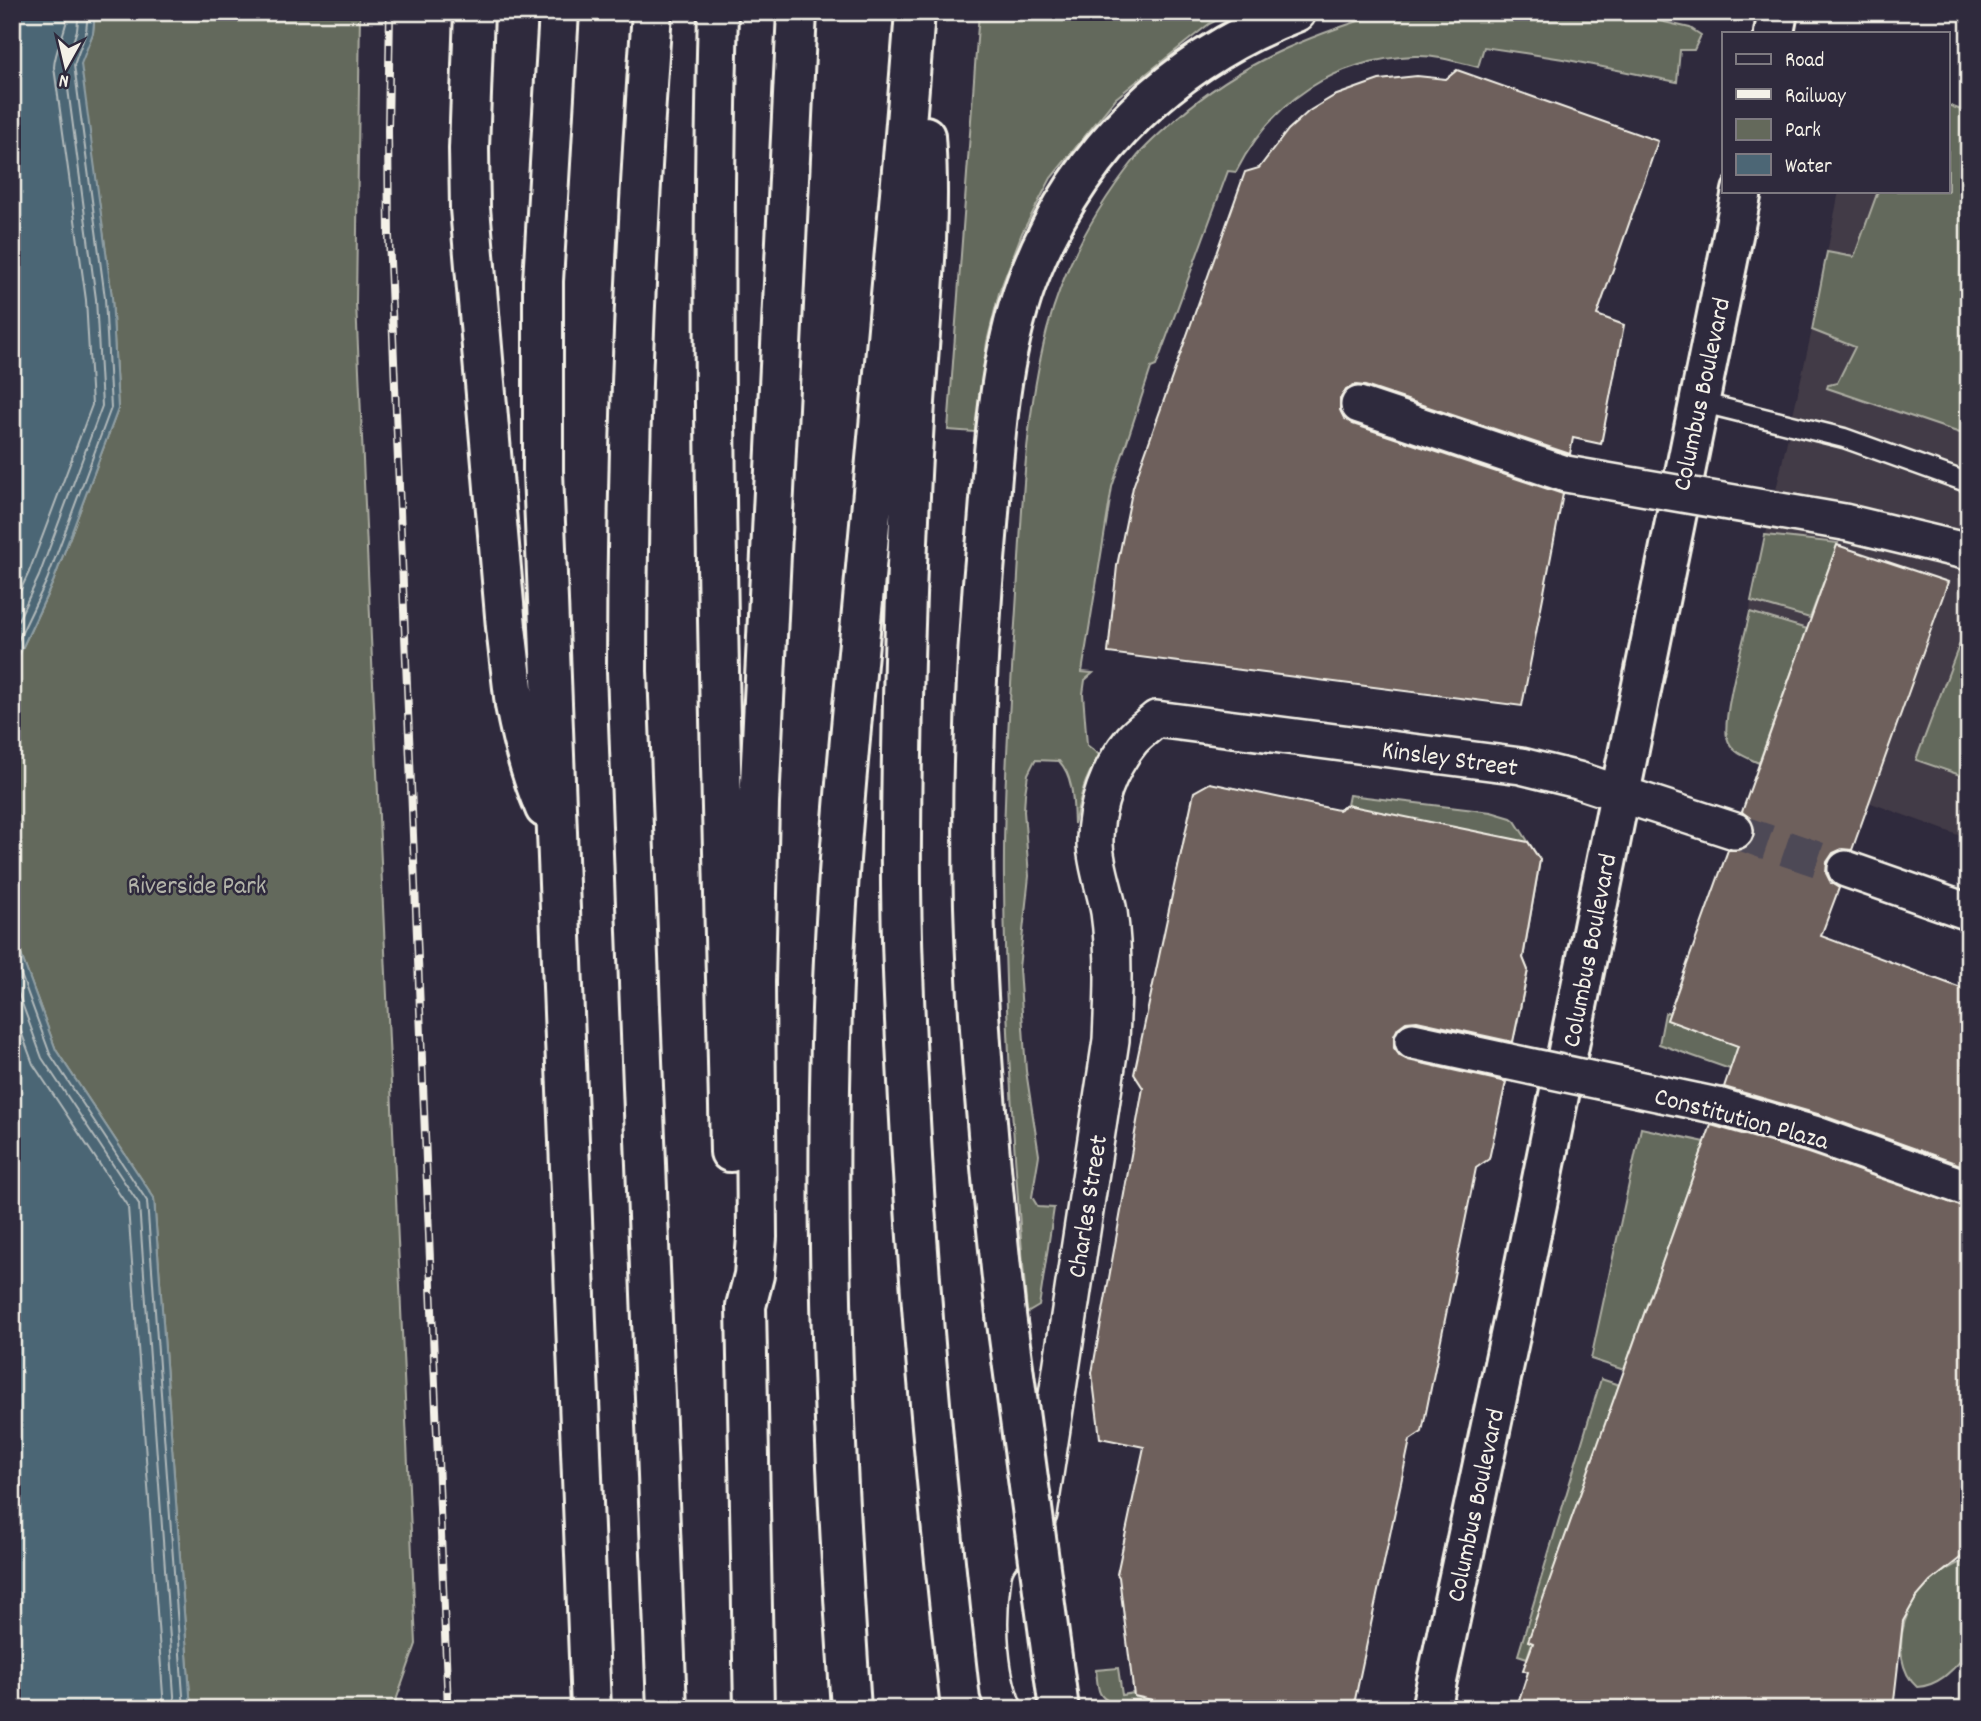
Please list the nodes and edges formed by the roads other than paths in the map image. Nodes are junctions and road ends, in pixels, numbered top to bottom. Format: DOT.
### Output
graph roads {
  1 [pos="474,12"];
  2 [pos="559,12"];
  3 [pos="652,12"];
  4 [pos="718,12"];
  5 [pos="797,12"];
  6 [pos="1296,12"];
  7 [pos="1778,12"];
  8 [pos="914,28"];
  9 [pos="1774,32"];
  10 [pos="1742,192"];
  11 [pos="1699,402"];
  12 [pos="1359,405"];
  13 [pos="1969,482"];
  14 [pos="1969,552"];
  15 [pos="1156,719"];
  16 [pos="1619,793"];
  17 [pos="1735,831"];
  18 [pos="556,832"];
  19 [pos="1846,869"];
  20 [pos="1969,912"];
  21 [pos="1413,1041"];
  22 [pos="1969,1189"];
  23 [pos="747,1306"];
  24 [pos="961,1706"];
  25 [pos="591,1709"];
  26 [pos="667,1709"];
  27 [pos="754,1709"];
  28 [pos="851,1709"];
  29 [pos="1047,1709"];
  30 [pos="1059,1709"];
  31 [pos="1431,1709"];
  1 -- 18 [label="main road"];
  2 -- 18 [label="main road"];
  3 -- 26 [label="main road"];
  4 -- 23 [label="main road"];
  5 -- 23 [label="main road"];
  6 -- 30 [label="main road, bridge"];
  7 -- 9 [label="main road"];
  8 -- 24 [label="main road"];
  8 -- 28 [label="main road"];
  10 -- 11 [label="main road, Columbus Boulevard"];
  11 -- 13 [label="lane"];
  11 -- 16 [label="main road, Columbus Boulevard"];
  12 -- 14 [label="street, bridge"];
  15 -- 16 [label="street, Kinsley Street"];
  15 -- 29 [label="street, Charles Street"];
  16 -- 17 [label="street, Kinsley Street"];
  16 -- 31 [label="main road, Columbus Boulevard"];
  18 -- 25 [label="main road"];
  19 -- 20 [label="street"];
  21 -- 22 [label="street, Constitution Plaza, bridge"];
  23 -- 27 [label="main road"];
}
